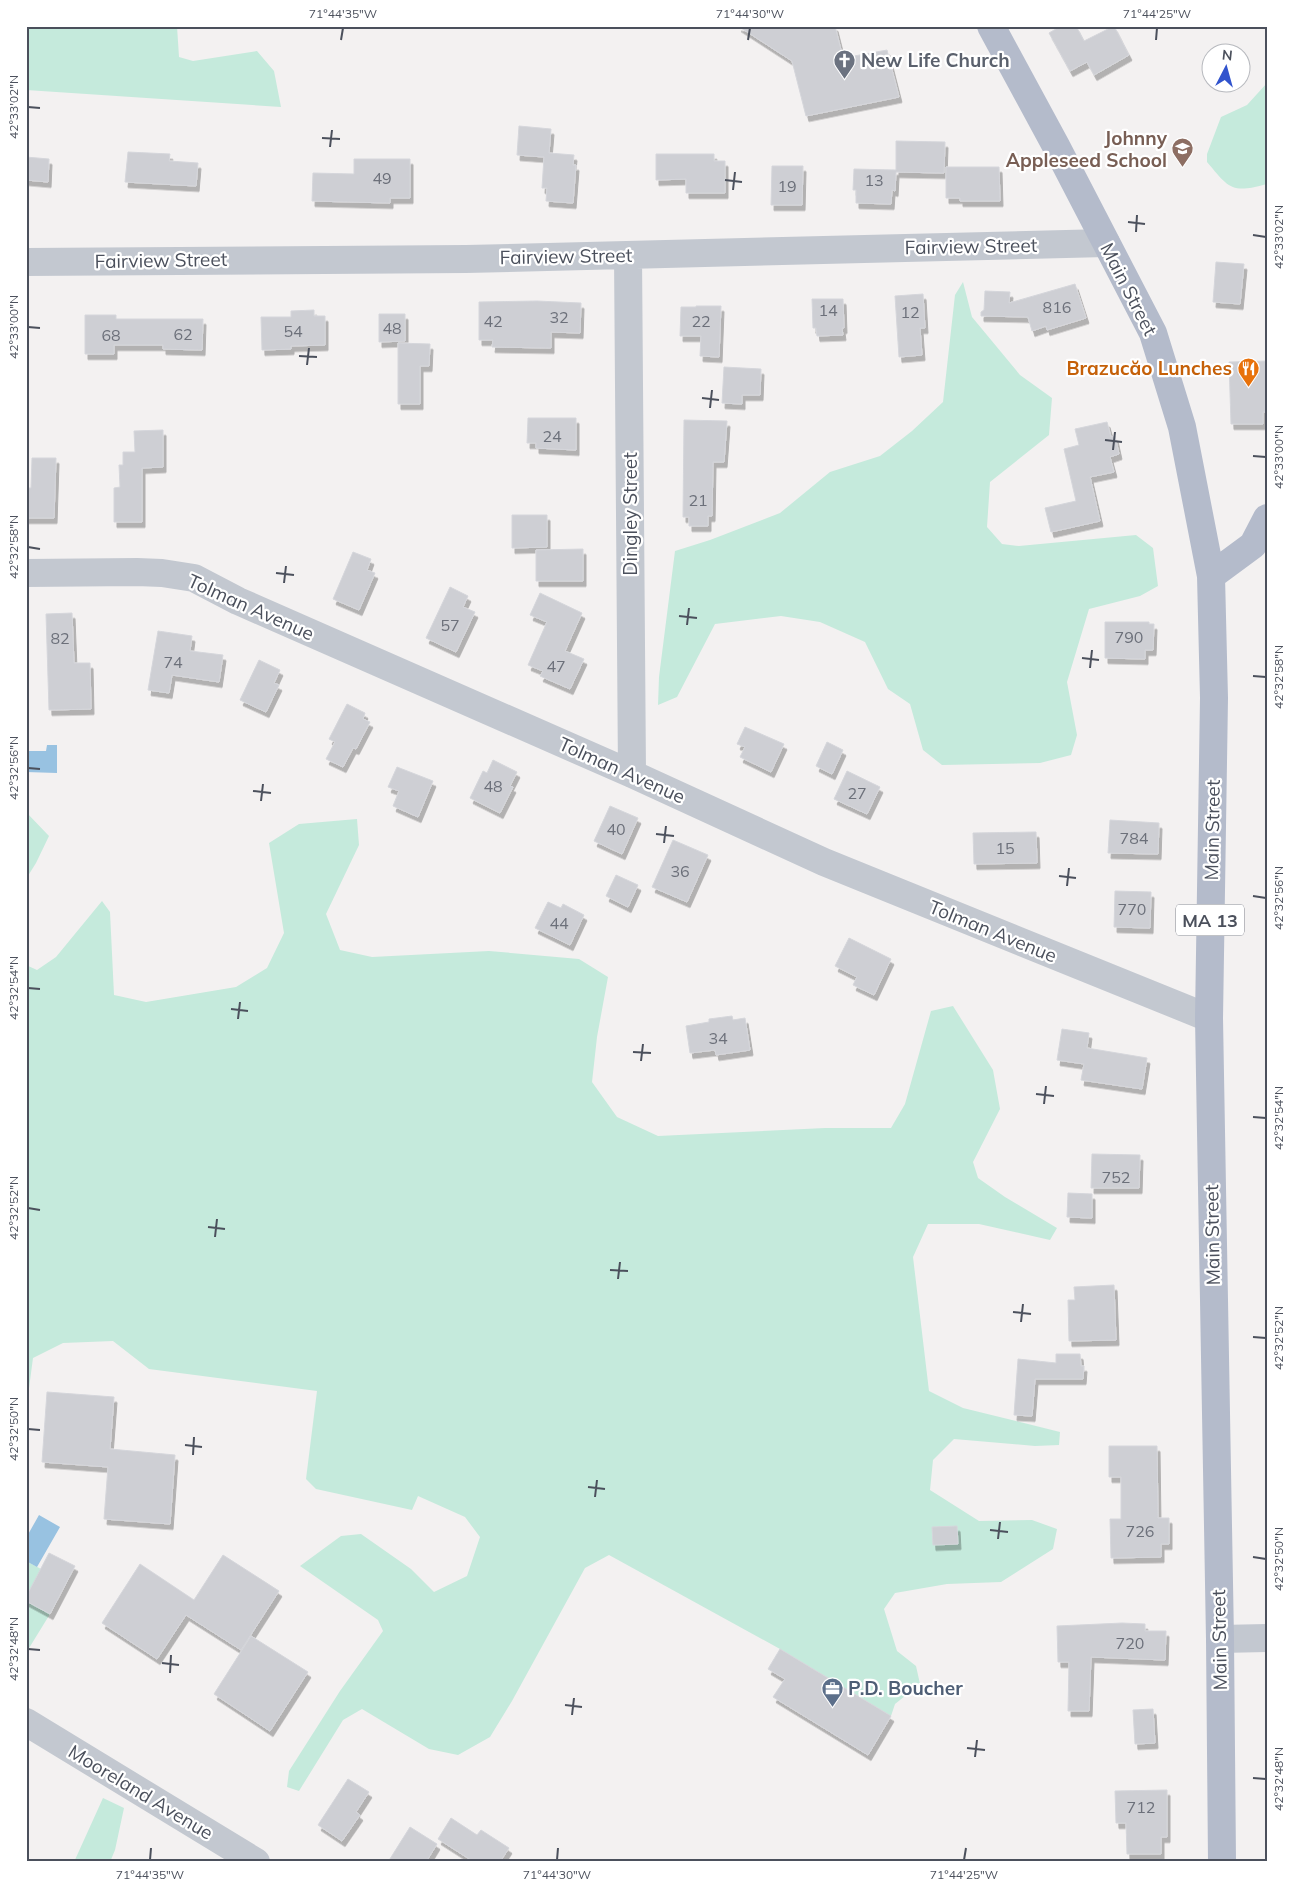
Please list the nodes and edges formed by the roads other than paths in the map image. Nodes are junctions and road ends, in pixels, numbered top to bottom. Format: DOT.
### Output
graph roads {
  1 [pos="991,26"];
  2 [pos="1106,243"];
  3 [pos="628,255"];
  4 [pos="26,262"];
  5 [pos="1267,518"];
  6 [pos="26,573"];
  7 [pos="1210,576"];
  8 [pos="632,774"];
  9 [pos="1209,1018"];
  10 [pos="1267,1638"];
  11 [pos="1220,1639"];
  12 [pos="26,1722"];
  13 [pos="256,1862"];
  14 [pos="1222,1862"];
  1 -- 2 [label="main road, Main Street / MA 13"];
  2 -- 3 [label="street, Fairview Street"];
  2 -- 7 [label="main road, Main Street / MA 13"];
  3 -- 4 [label="street, Fairview Street"];
  3 -- 8 [label="street, Dingley Street"];
  5 -- 7 [label="main road"];
  6 -- 8 [label="street, Tolman Avenue"];
  7 -- 9 [label="main road, Main Street / MA 13"];
  8 -- 9 [label="street, Tolman Avenue"];
  9 -- 11 [label="main road, Main Street / MA 13"];
  10 -- 11 [label="street"];
  11 -- 14 [label="main road, Main Street / MA 13"];
  12 -- 13 [label="street, Mooreland Avenue"];
}
